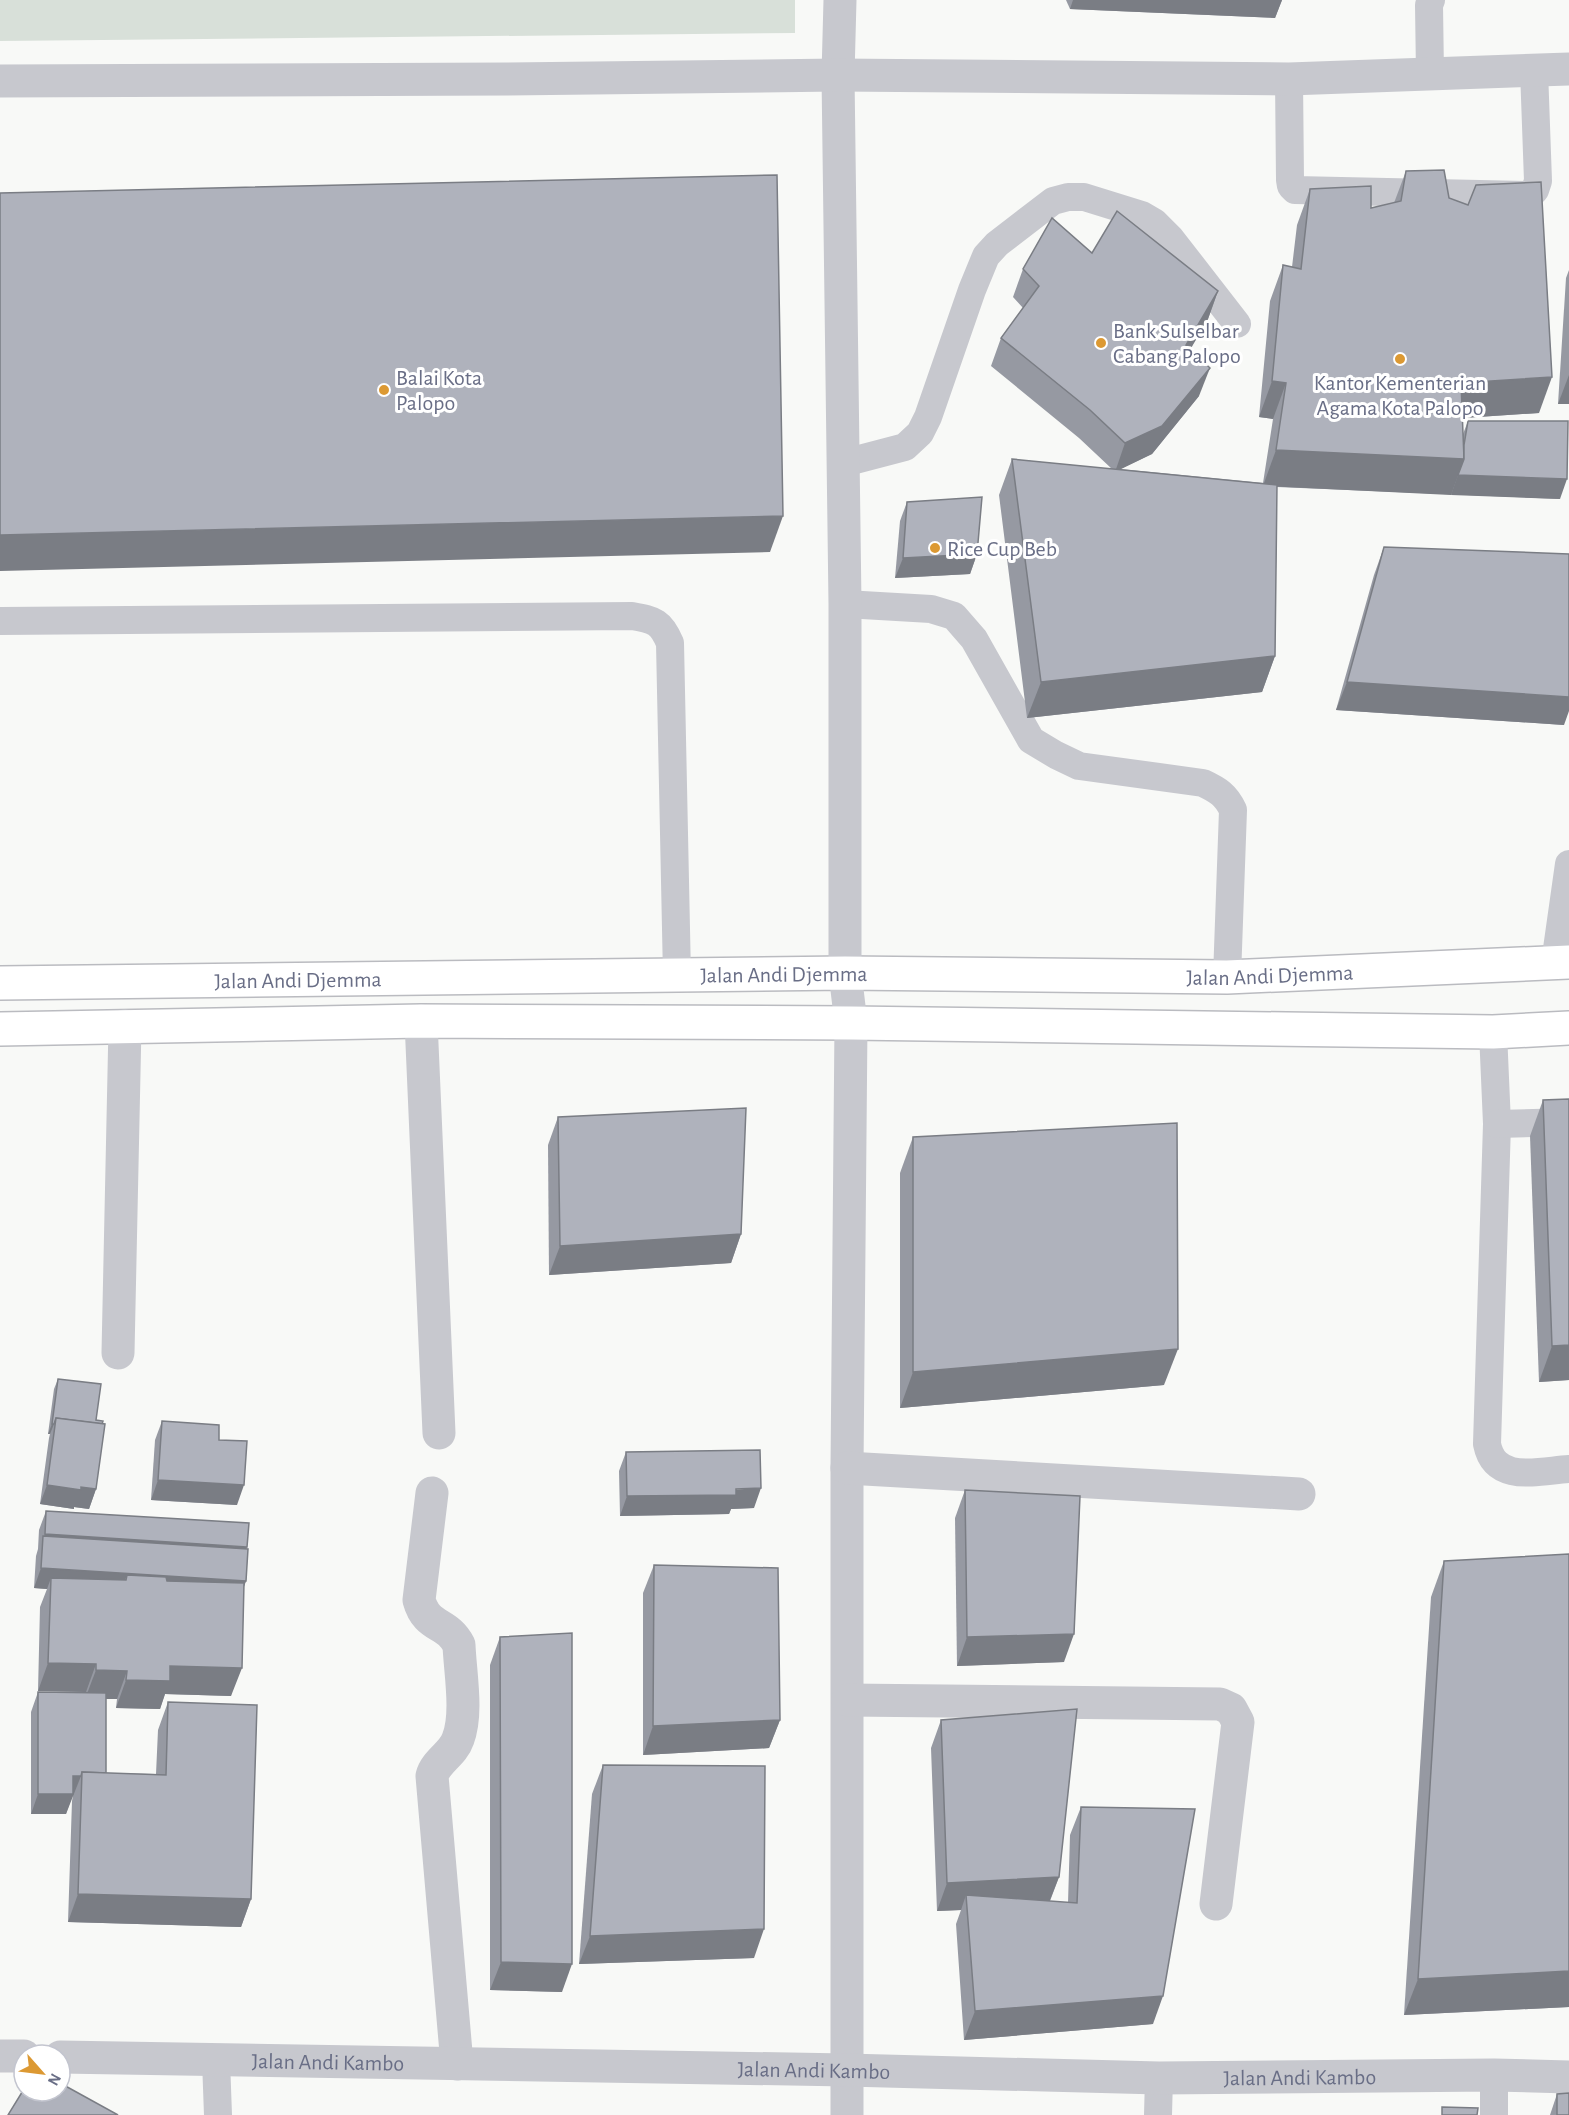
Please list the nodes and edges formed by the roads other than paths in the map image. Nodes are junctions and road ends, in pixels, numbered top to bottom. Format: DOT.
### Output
graph roads {
  1 [pos="840,0"];
  2 [pos="1431,0"];
  3 [pos="1569,69"];
  4 [pos="1534,70"];
  5 [pos="1430,74"];
  6 [pos="838,75"];
  7 [pos="1289,79"];
  8 [pos="0,81"];
  9 [pos="1237,324"];
  10 [pos="844,463"];
  11 [pos="845,604"];
  12 [pos="0,621"];
  13 [pos="1569,864"];
  14 [pos="1562,963"];
  15 [pos="845,973"];
  16 [pos="677,976"];
  17 [pos="1227,977"];
  18 [pos="0,983"];
  19 [pos="422,1021"];
  20 [pos="851,1023"];
  21 [pos="125,1026"];
  22 [pos="1569,1028"];
  23 [pos="0,1029"];
  24 [pos="1494,1032"];
  25 [pos="1569,1122"];
  26 [pos="1497,1124"];
  27 [pos="118,1353"];
  28 [pos="439,1433"];
  29 [pos="847,1468"];
  30 [pos="1569,1469"];
  31 [pos="432,1493"];
  32 [pos="1299,1494"];
  33 [pos="848,1700"];
  34 [pos="1216,1904"];
  35 [pos="72,2057"];
  36 [pos="216,2060"];
  37 [pos="457,2064"];
  38 [pos="847,2070"];
  39 [pos="1494,2075"];
  40 [pos="1569,2077"];
  41 [pos="1159,2078"];
  42 [pos="218,2115"];
  43 [pos="848,2115"];
  44 [pos="1158,2115"];
  45 [pos="1494,2115"];
  1 -- 6 [label="street"];
  2 -- 5 [label="lane"];
  3 -- 4 [label="street"];
  4 -- 5 [label="street"];
  4 -- 7 [label="lane"];
  5 -- 7 [label="street"];
  6 -- 7 [label="street"];
  6 -- 8 [label="street"];
  6 -- 10 [label="street"];
  9 -- 10 [label="lane"];
  10 -- 11 [label="street"];
  11 -- 15 [label="street"];
  11 -- 17 [label="lane"];
  12 -- 16 [label="lane"];
  13 -- 14 [label="lane"];
  14 -- 17 [label="highway, Jalan Andi Djemma"];
  15 -- 16 [label="highway, Jalan Andi Djemma"];
  15 -- 17 [label="highway, Jalan Andi Djemma"];
  15 -- 20 [label="street"];
  16 -- 18 [label="highway, Jalan Andi Djemma"];
  19 -- 20 [label="highway, Jalan Andi Djemma"];
  19 -- 21 [label="highway, Jalan Andi Djemma"];
  19 -- 28 [label="street"];
  20 -- 24 [label="highway, Jalan Andi Djemma"];
  20 -- 29 [label="street"];
  21 -- 23 [label="highway, Jalan Andi Djemma"];
  21 -- 27 [label="street"];
  22 -- 24 [label="highway, Jalan Andi Djemma"];
  24 -- 26 [label="lane"];
  25 -- 26 [label="lane"];
  26 -- 30 [label="lane"];
  29 -- 32 [label="street"];
  29 -- 33 [label="street"];
  31 -- 37 [label="street"];
  33 -- 34 [label="street"];
  33 -- 38 [label="street"];
  35 -- 36 [label="street, Jalan Andi Kambo"];
  36 -- 37 [label="street, Jalan Andi Kambo"];
  36 -- 42 [label="lane"];
  37 -- 38 [label="street, Jalan Andi Kambo"];
  38 -- 41 [label="street, Jalan Andi Kambo"];
  38 -- 43 [label="street"];
  39 -- 40 [label="street, Jalan Andi Kambo"];
  39 -- 41 [label="street, Jalan Andi Kambo"];
  39 -- 45 [label="lane"];
  41 -- 44 [label="lane"];
}
